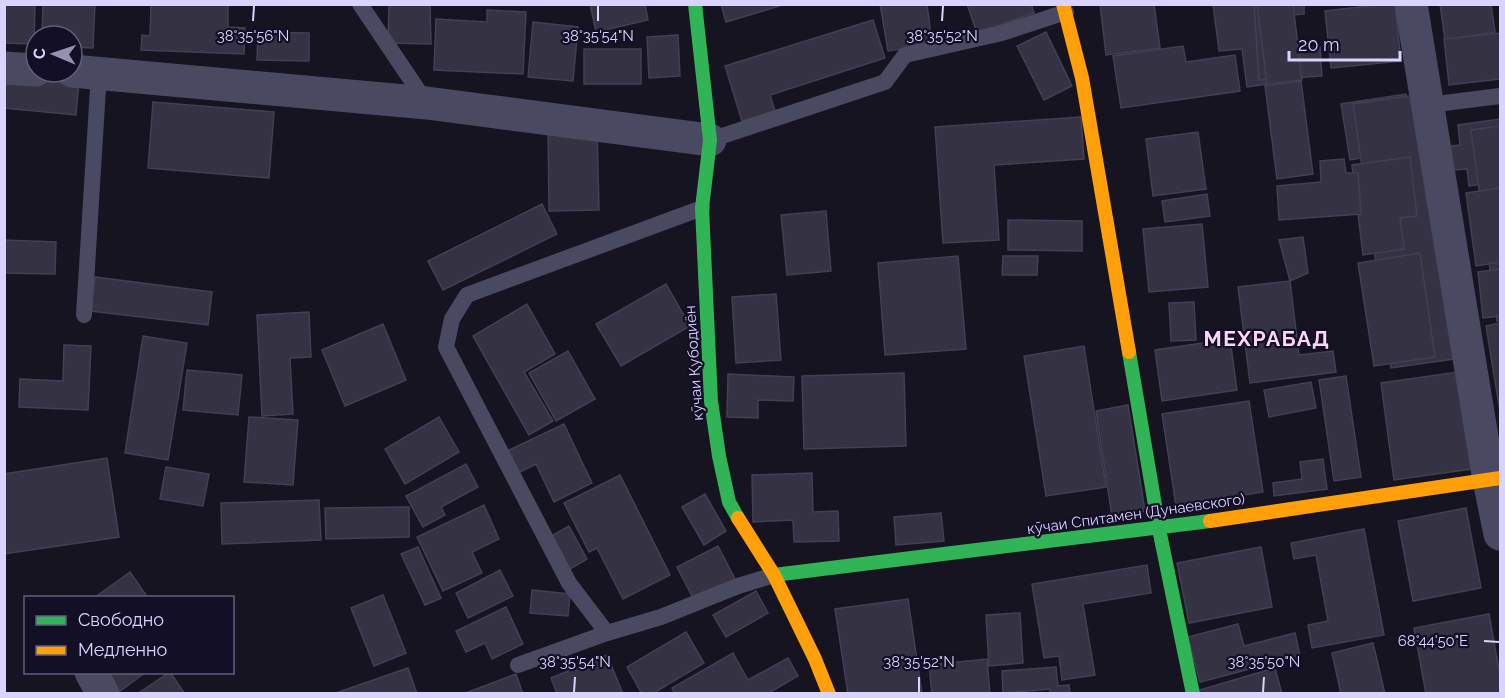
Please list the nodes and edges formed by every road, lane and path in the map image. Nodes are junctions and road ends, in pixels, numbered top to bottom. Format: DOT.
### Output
graph roads {
  1 [pos="360,4"];
  2 [pos="695,4"];
  3 [pos="1412,4"];
  4 [pos="1064,8"];
  5 [pos="4,68"];
  6 [pos="24,69"];
  7 [pos="86,72"];
  8 [pos="1500,96"];
  9 [pos="427,103"];
  10 [pos="1428,105"];
  11 [pos="710,140"];
  12 [pos="702,208"];
  13 [pos="84,315"];
  14 [pos="1495,479"];
  15 [pos="1159,529"];
  16 [pos="1500,534"];
  17 [pos="774,576"];
  18 [pos="608,633"];
  19 [pos="518,665"];
  20 [pos="92,674"];
  21 [pos="104,693"];
  22 [pos="829,693"];
  23 [pos="1193,693"];
  1 -- 9 [label="lane"];
  2 -- 11 [label="street, кӯчаи Қубодиён"];
  3 -- 10 [label="street"];
  4 -- 11 [label="lane"];
  4 -- 15 [label="street"];
  5 -- 6 [label="street"];
  7 -- 9 [label="street"];
  7 -- 13 [label="lane"];
  8 -- 10 [label="lane"];
  9 -- 11 [label="street"];
  10 -- 14 [label="street"];
  11 -- 12 [label="street, кӯчаи Қубодиён"];
  12 -- 17 [label="street, кӯчаи Қубодиён"];
  12 -- 18 [label="lane"];
  14 -- 15 [label="street, кӯчаи Спитамен (Дунаевского)"];
  14 -- 16 [label="street"];
  15 -- 17 [label="street, кӯчаи Спитамен (Дунаевского)"];
  15 -- 23 [label="street"];
  17 -- 18 [label="lane"];
  17 -- 22 [label="street, кӯчаи Қубодиён"];
  18 -- 19 [label="lane"];
  20 -- 21 [label="street"];
}
